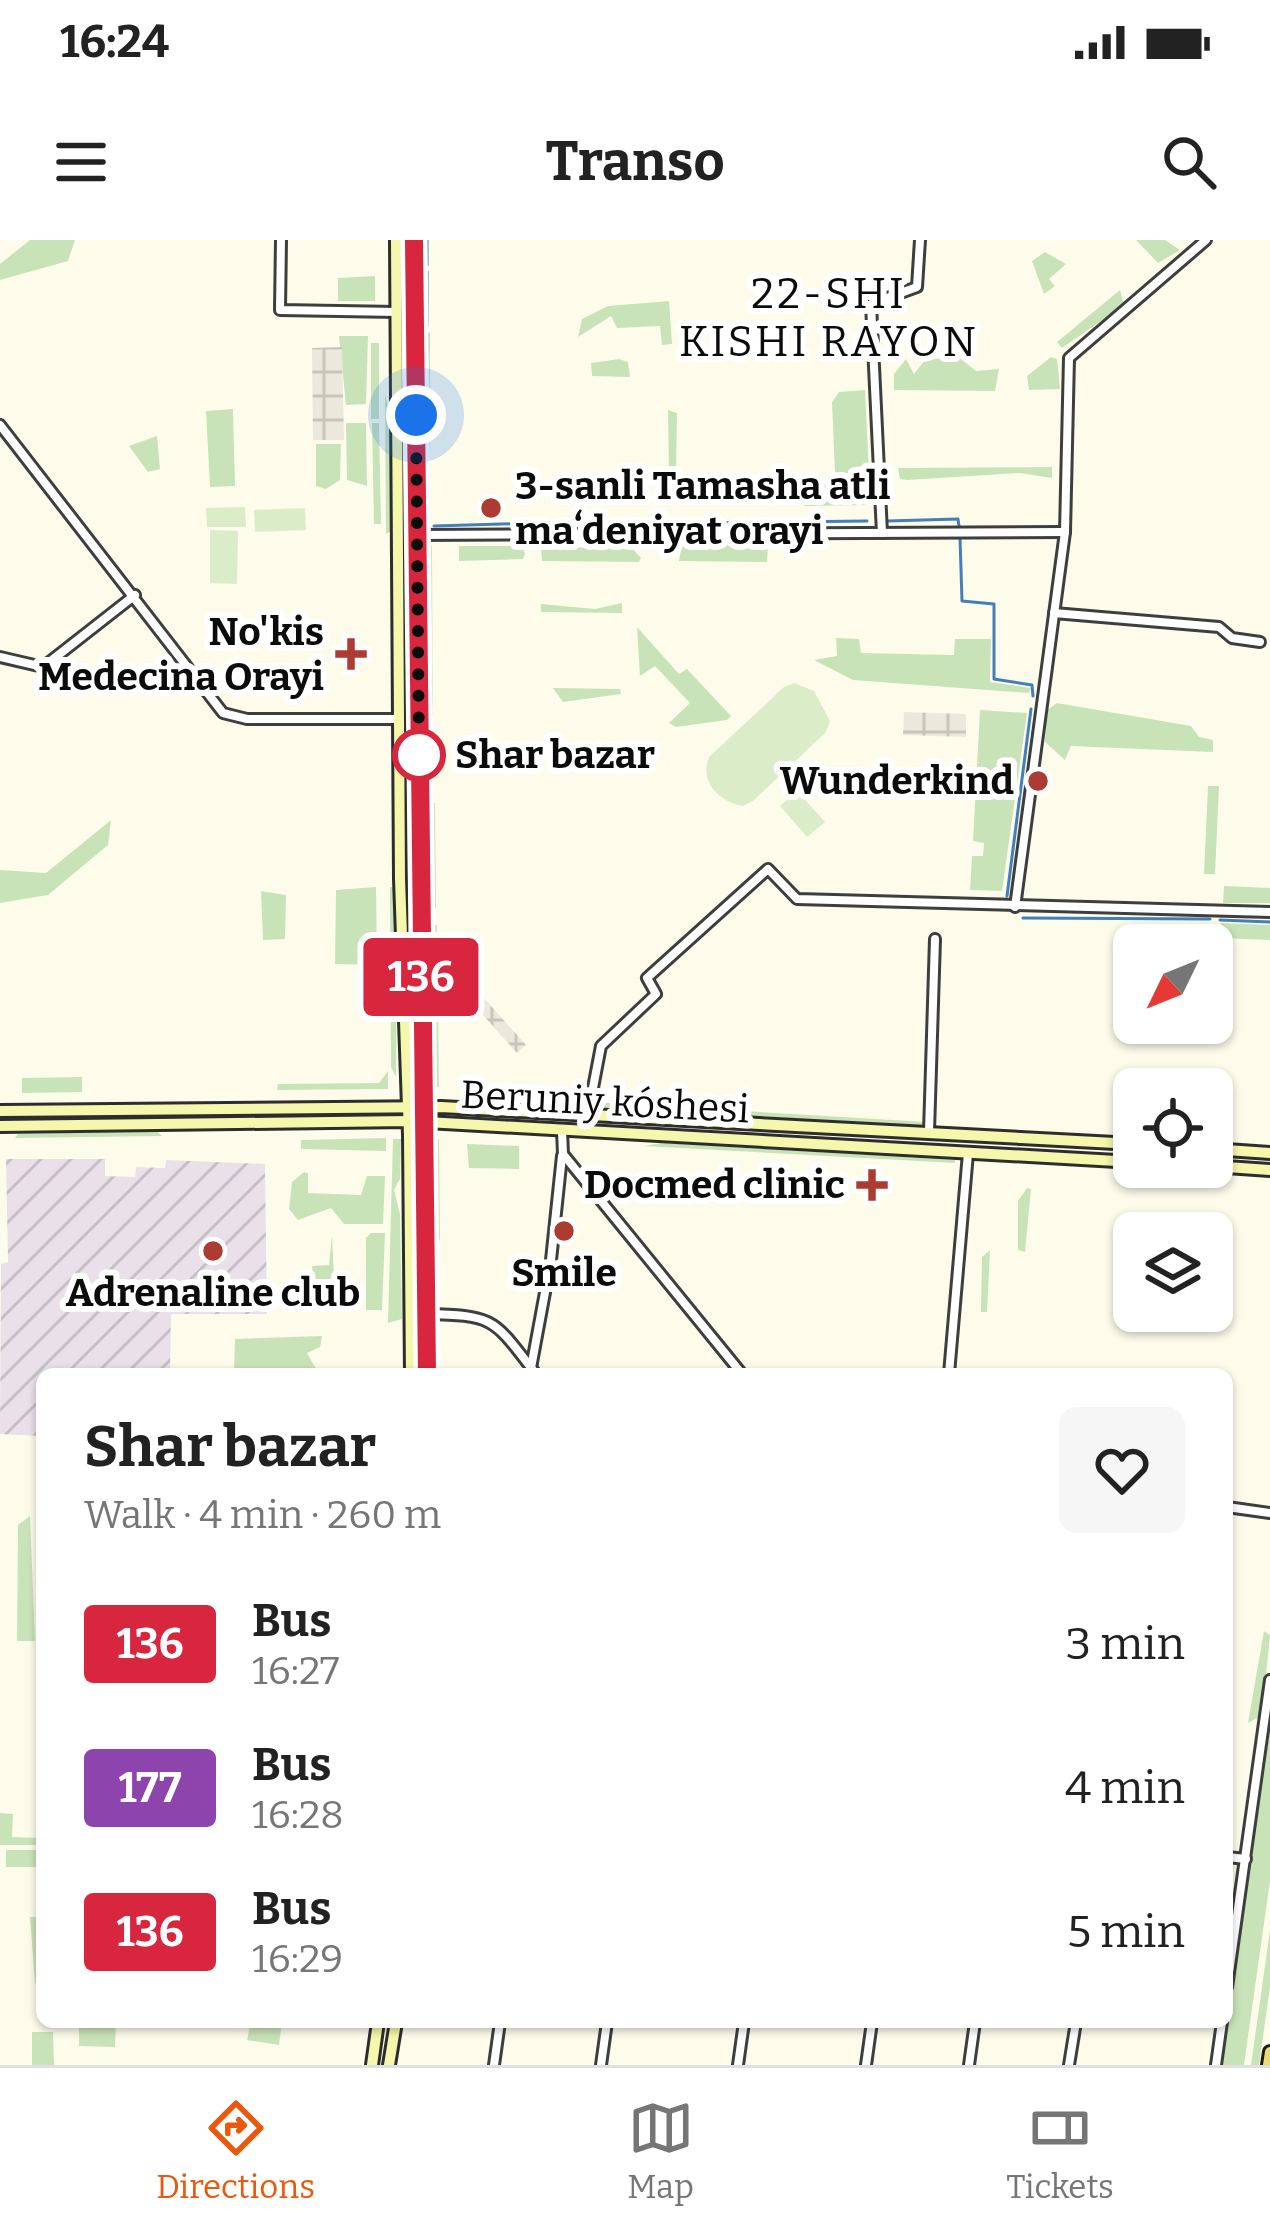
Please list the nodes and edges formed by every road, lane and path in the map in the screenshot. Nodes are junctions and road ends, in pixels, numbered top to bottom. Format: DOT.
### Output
graph roads {
  1 [pos="281,240"];
  2 [pos="396,240"];
  3 [pos="414,240"];
  4 [pos="920,240"];
  5 [pos="1206,240"];
  6 [pos="397,312"];
  7 [pos="1,427"];
  8 [pos="1065,532"];
  9 [pos="882,533"];
  10 [pos="416,535"];
  11 [pos="135,595"];
  12 [pos="1054,614"];
  13 [pos="1260,642"];
  14 [pos="0,657"];
  15 [pos="398,718"];
  16 [pos="1015,907"];
  17 [pos="1270,912"];
  18 [pos="935,939"];
  19 [pos="422,1079"];
  20 [pos="407,1081"];
  21 [pos="380,1106"];
  22 [pos="408,1106"];
  23 [pos="423,1106"];
  24 [pos="445,1107"];
  25 [pos="0,1111"];
  26 [pos="588,1114"];
  27 [pos="409,1121"];
  28 [pos="380,1122"];
  29 [pos="424,1122"];
  30 [pos="445,1123"];
  31 [pos="0,1126"];
  32 [pos="562,1130"];
  33 [pos="868,1131"];
  34 [pos="929,1134"];
  35 [pos="410,1142"];
  36 [pos="424,1142"];
  37 [pos="1113,1143"];
  38 [pos="867,1147"];
  39 [pos="1233,1150"];
  40 [pos="968,1153"];
  41 [pos="1270,1153"];
  42 [pos="562,1154"];
  43 [pos="1113,1161"];
  44 [pos="1233,1167"];
  45 [pos="1270,1170"];
  46 [pos="426,1314"];
  47 [pos="410,1368"];
  48 [pos="427,1368"];
  49 [pos="532,1368"];
  50 [pos="534,1368"];
  51 [pos="737,1368"];
  52 [pos="950,1368"];
  53 [pos="1233,1508"];
  54 [pos="1270,1513"];
  55 [pos="1270,1680"];
  56 [pos="1233,1858"];
  57 [pos="1246,1859"];
  58 [pos="1233,1947"];
  59 [pos="378,2028"];
  60 [pos="396,2028"];
  61 [pos="499,2028"];
  62 [pos="606,2028"];
  63 [pos="744,2028"];
  64 [pos="871,2028"];
  65 [pos="974,2028"];
  66 [pos="1075,2028"];
  67 [pos="1221,2028"];
  68 [pos="1270,2052"];
  69 [pos="372,2063"];
  70 [pos="393,2064"];
  71 [pos="494,2065"];
  72 [pos="601,2065"];
  73 [pos="739,2065"];
  74 [pos="866,2065"];
  75 [pos="969,2065"];
  76 [pos="1069,2065"];
  77 [pos="1216,2065"];
  78 [pos="1268,2065"];
  1 -- 6 [label="street"];
  2 -- 6 [label="main road"];
  3 -- 10 [label="main road"];
  4 -- 9 [label="street"];
  5 -- 8 [label="street"];
  6 -- 15 [label="main road"];
  7 -- 11 [label="street"];
  8 -- 9 [label="street"];
  8 -- 12 [label="street"];
  9 -- 10 [label="street"];
  10 -- 19 [label="main road"];
  11 -- 14 [label="street"];
  11 -- 15 [label="street"];
  12 -- 13 [label="street"];
  12 -- 16 [label="street"];
  15 -- 20 [label="main road"];
  16 -- 17 [label="street"];
  16 -- 26 [label="street"];
  18 -- 34 [label="street"];
  19 -- 20 [label="main road"];
  19 -- 23 [label="main road"];
  20 -- 22 [label="main road"];
  21 -- 22 [label="main road, Beruniy kóshesi"];
  21 -- 25 [label="main road, Beruniy kóshesi"];
  21 -- 28 [label="main road"];
  22 -- 23 [label="main road, Beruniy kóshesi"];
  22 -- 27 [label="main road"];
  23 -- 24 [label="main road, Beruniy kóshesi"];
  23 -- 29 [label="main road"];
  24 -- 26 [label="main road, Beruniy kóshesi"];
  24 -- 30 [label="main road"];
  26 -- 33 [label="main road, Beruniy kóshesi"];
  27 -- 28 [label="main road, Beruniy kóshesi"];
  27 -- 29 [label="main road, Beruniy kóshesi"];
  27 -- 35 [label="main road"];
  28 -- 31 [label="main road, Beruniy kóshesi"];
  29 -- 30 [label="main road, Beruniy kóshesi"];
  29 -- 36 [label="main road"];
  30 -- 32 [label="main road, Beruniy kóshesi"];
  32 -- 38 [label="main road, Beruniy kóshesi"];
  32 -- 42 [label="street"];
  33 -- 34 [label="main road, Beruniy kóshesi"];
  33 -- 38 [label="main road"];
  34 -- 37 [label="main road, Beruniy kóshesi"];
  35 -- 36 [label="main road"];
  35 -- 47 [label="main road"];
  36 -- 46 [label="main road"];
  38 -- 40 [label="main road, Beruniy kóshesi"];
  39 -- 41 [label="main road"];
  40 -- 43 [label="main road, Beruniy kóshesi"];
  40 -- 52 [label="street"];
  42 -- 50 [label="street"];
  42 -- 51 [label="street"];
  44 -- 45 [label="main road"];
  46 -- 48 [label="main road"];
  46 -- 49 [label="street"];
  53 -- 54 [label="street"];
  55 -- 57 [label="street"];
  56 -- 57 [label="street"];
  57 -- 58 [label="street"];
  59 -- 69 [label="main road"];
  60 -- 70 [label="main road"];
  61 -- 71 [label="street"];
  62 -- 72 [label="street"];
  63 -- 73 [label="street"];
  64 -- 74 [label="street"];
  65 -- 75 [label="street"];
  66 -- 76 [label="street"];
  67 -- 77 [label="street"];
  68 -- 78 [label="main road"];
  69 -- 70 [label="main road"];
}
